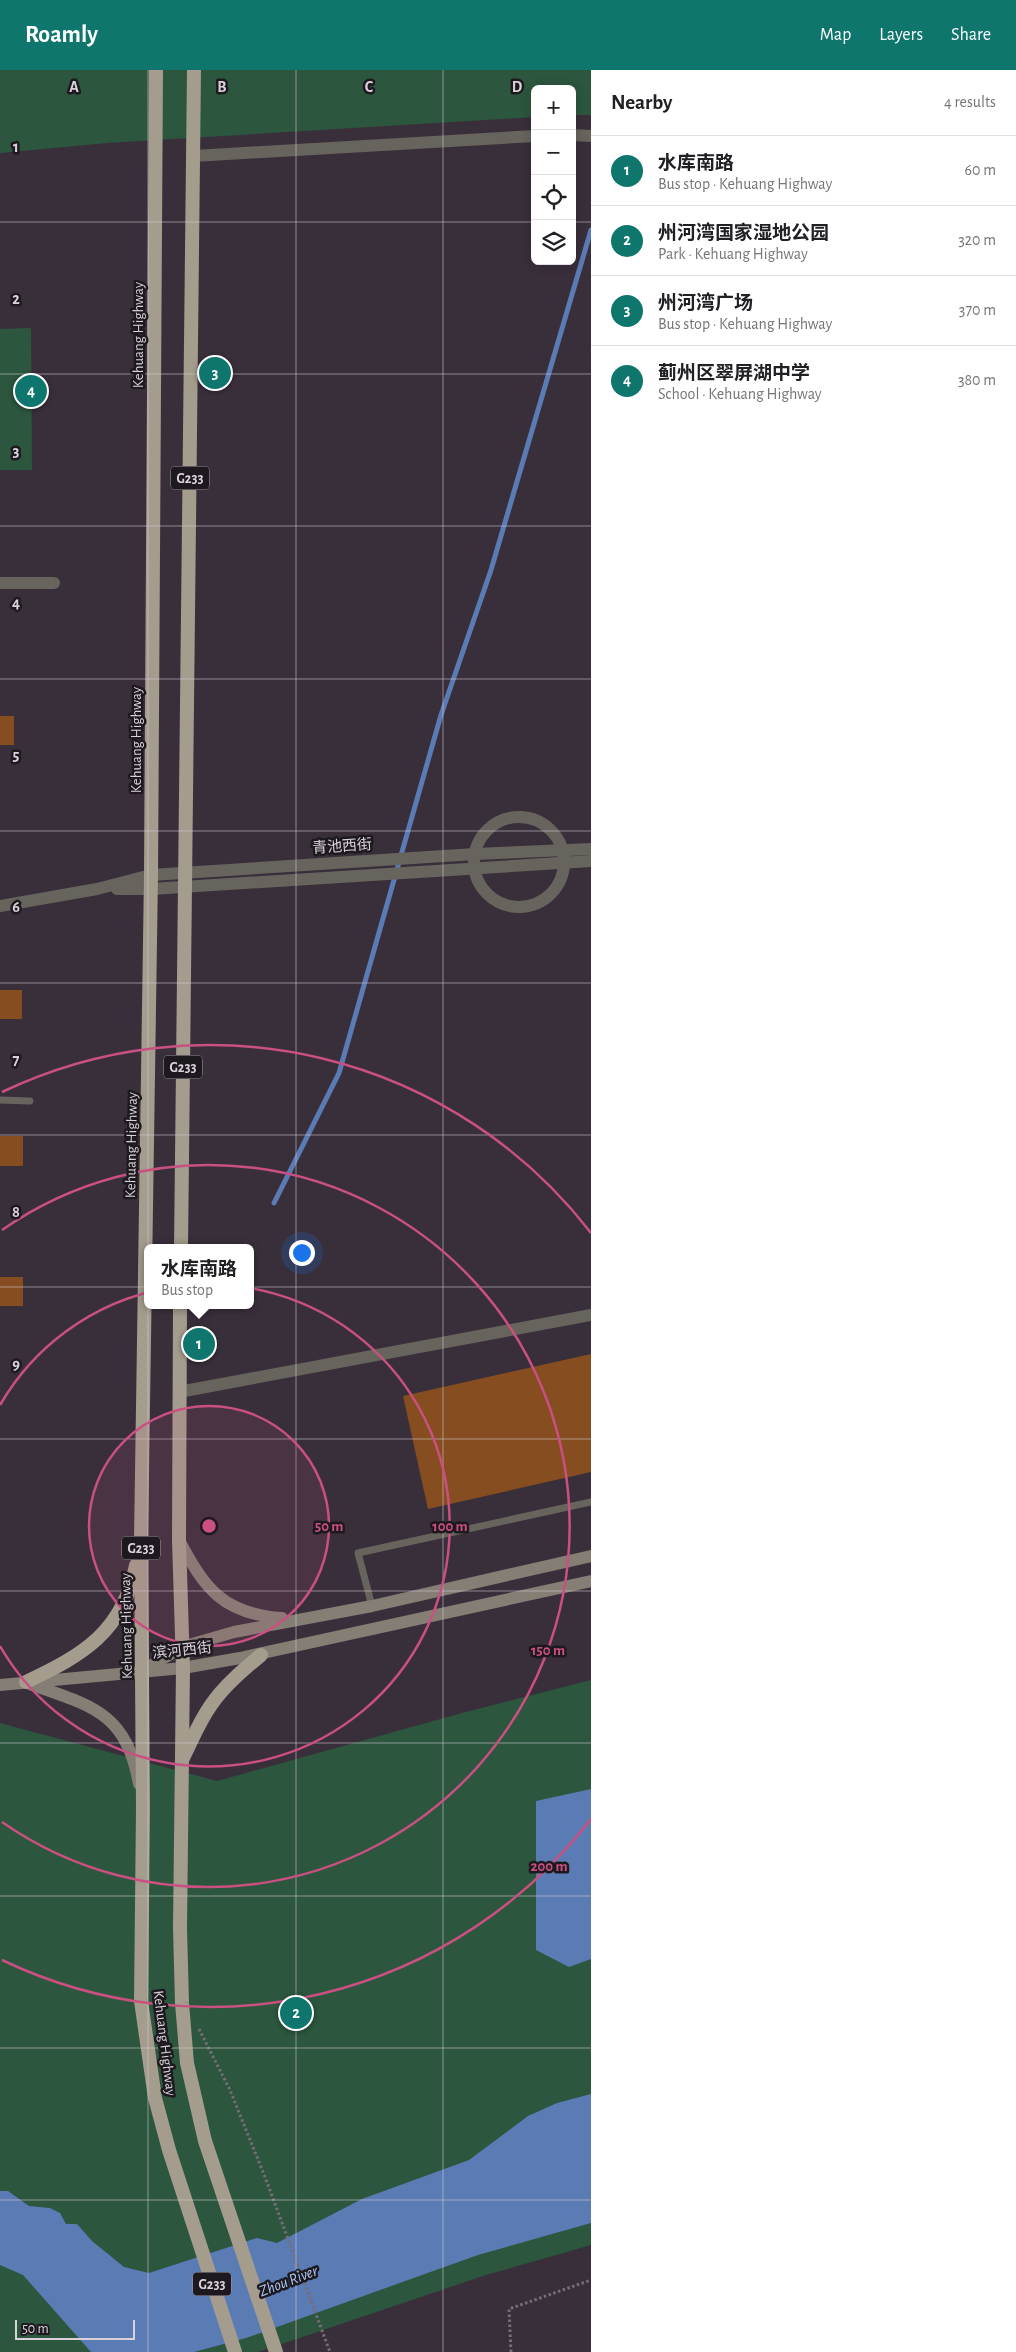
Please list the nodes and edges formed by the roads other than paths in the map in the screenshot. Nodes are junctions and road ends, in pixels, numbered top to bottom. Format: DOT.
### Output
graph roads {
  1 [pos="156,70"];
  2 [pos="194,70"];
  3 [pos="531,136"];
  4 [pos="576,136"];
  5 [pos="591,136"];
  6 [pos="194,156"];
  7 [pos="0,583"];
  8 [pos="54,583"];
  9 [pos="591,849"];
  10 [pos="475,854"];
  11 [pos="564,856"];
  12 [pos="591,861"];
  13 [pos="475,868"];
  14 [pos="186,872"];
  15 [pos="151,882"];
  16 [pos="186,887"];
  17 [pos="0,906"];
  18 [pos="0,1100"];
  19 [pos="30,1101"];
  20 [pos="145,1244"];
  21 [pos="181,1244"];
  22 [pos="145,1309"];
  23 [pos="180,1309"];
  24 [pos="591,1315"];
  25 [pos="179,1392"];
  26 [pos="591,1502"];
  27 [pos="141,1540"];
  28 [pos="179,1540"];
  29 [pos="591,1556"];
  30 [pos="591,1581"];
  31 [pos="372,1606"];
  32 [pos="302,1619"];
  33 [pos="182,1647"];
  34 [pos="261,1654"];
  35 [pos="183,1668"];
  36 [pos="143,1670"];
  37 [pos="26,1682"];
  38 [pos="0,1685"];
  39 [pos="181,1764"];
  40 [pos="143,1808"];
  41 [pos="235,2352"];
  42 [pos="276,2352"];
  1 -- 15 [label="highway, Kehuang Highway / G233"];
  2 -- 6 [label="highway, G233"];
  3 -- 6 [label="street"];
  4 -- 5 [label="street"];
  6 -- 14 [label="highway, G233"];
  7 -- 8 [label="street"];
  9 -- 11 [label="street, 青池西街"];
  10 -- 11 [label="street, 青池西街"];
  10 -- 11 [label="street"];
  10 -- 13 [label="street"];
  10 -- 14 [label="street, 青池西街"];
  11 -- 12 [label="street, 青池西街"];
  11 -- 13 [label="street, 青池西街"];
  11 -- 13 [label="street"];
  13 -- 16 [label="street, 青池西街"];
  14 -- 15 [label="street, 青池西街"];
  14 -- 16 [label="highway, G233"];
  15 -- 16 [label="street, 青池西街"];
  15 -- 17 [label="street, 青池西街"];
  15 -- 20 [label="highway, Kehuang Highway / G233"];
  16 -- 21 [label="highway, G233"];
  18 -- 19 [label="lane"];
  22 -- 27 [label="highway, Kehuang Highway / G233"];
  23 -- 25 [label="highway, Kehuang Highway / G233"];
  24 -- 25 [label="street"];
  25 -- 28 [label="highway, Kehuang Highway / G233"];
  26 -- 31 [label="lane"];
  27 -- 36 [label="highway, Kehuang Highway / G233"];
  27 -- 37 [label="highway"];
  28 -- 32 [label="main road"];
  28 -- 33 [label="highway, Kehuang Highway / G233"];
  29 -- 31 [label="main road, 滨河西街"];
  30 -- 34 [label="main road, 滨河西街"];
  31 -- 32 [label="main road, 滨河西街"];
  32 -- 33 [label="main road, 滨河西街"];
  33 -- 35 [label="highway, Kehuang Highway / G233"];
  33 -- 36 [label="main road, 滨河西街"];
  34 -- 35 [label="main road, 滨河西街"];
  34 -- 39 [label="highway"];
  35 -- 36 [label="main road, 滨河西街"];
  35 -- 39 [label="highway, Kehuang Highway / G233"];
  36 -- 37 [label="main road"];
  36 -- 40 [label="highway, Kehuang Highway / G233"];
  37 -- 38 [label="main road"];
  37 -- 40 [label="main road"];
  39 -- 42 [label="highway, Kehuang Highway / G233"];
  40 -- 41 [label="highway, Kehuang Highway / G233"];
}
